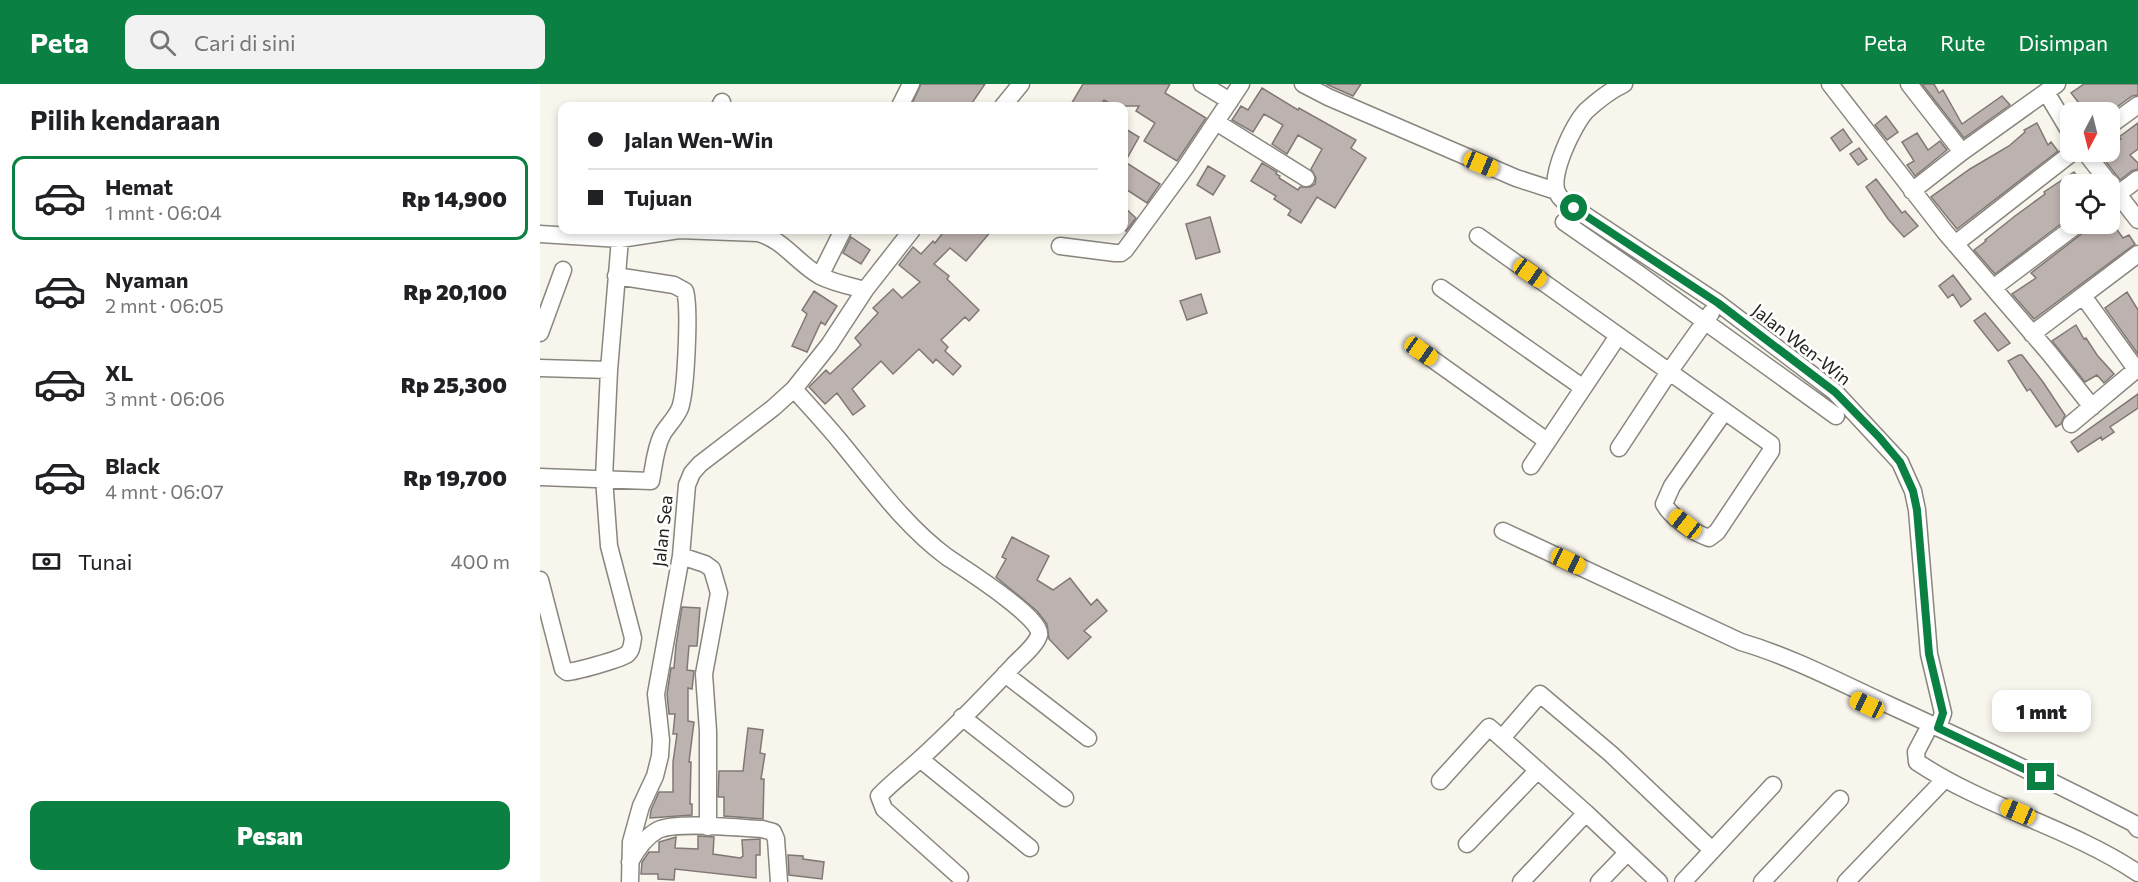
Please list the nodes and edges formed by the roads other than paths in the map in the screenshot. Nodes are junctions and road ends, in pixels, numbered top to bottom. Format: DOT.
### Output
graph roads {
  1 [pos="911,84"];
  2 [pos="1021,84"];
  3 [pos="1202,84"];
  4 [pos="1241,84"];
  5 [pos="1303,84"];
  6 [pos="1624,84"];
  7 [pos="1830,84"];
  8 [pos="1909,84"];
  9 [pos="2052,88"];
  10 [pos="1332,90"];
  11 [pos="1230,101"];
  12 [pos="902,102"];
  13 [pos="1006,102"];
  14 [pos="2138,105"];
  15 [pos="2060,108"];
  16 [pos="2120,118"];
  17 [pos="1216,122"];
  18 [pos="1962,152"];
  19 [pos="2060,162"];
  20 [pos="1306,178"];
  21 [pos="2138,179"];
  22 [pos="1556,191"];
  23 [pos="1912,191"];
  24 [pos="2120,192"];
  25 [pos="2120,203"];
  26 [pos="2138,220"];
  27 [pos="1564,222"];
  28 [pos="540,234"];
  29 [pos="653,234"];
  30 [pos="756,234"];
  31 [pos="841,234"];
  32 [pos="909,234"];
  33 [pos="2065,234"];
  34 [pos="1478,236"];
  35 [pos="620,239"];
  36 [pos="1955,244"];
  37 [pos="1060,246"];
  38 [pos="2134,264"];
  39 [pos="563,270"];
  40 [pos="616,276"];
  41 [pos="820,276"];
  42 [pos="1442,288"];
  43 [pos="1992,288"];
  44 [pos="865,290"];
  45 [pos="2083,296"];
  46 [pos="1718,303"];
  47 [pos="1705,321"];
  48 [pos="540,333"];
  49 [pos="2032,334"];
  50 [pos="1618,336"];
  51 [pos="1421,351"];
  52 [pos="540,368"];
  53 [pos="2137,369"];
  54 [pos="609,370"];
  55 [pos="1669,372"];
  56 [pos="1582,387"];
  57 [pos="794,389"];
  58 [pos="2092,407"];
  59 [pos="1724,412"];
  60 [pos="1836,416"];
  61 [pos="2071,424"];
  62 [pos="1547,441"];
  63 [pos="1619,448"];
  64 [pos="1531,466"];
  65 [pos="540,477"];
  66 [pos="604,478"];
  67 [pos="1503,531"];
  68 [pos="681,556"];
  69 [pos="540,580"];
  70 [pos="1005,674"];
  71 [pos="962,717"];
  72 [pos="1932,730"];
  73 [pos="1088,738"];
  74 [pos="1502,738"];
  75 [pos="920,759"];
  76 [pos="1538,770"];
  77 [pos="1440,780"];
  78 [pos="1944,780"];
  79 [pos="1773,785"];
  80 [pos="1065,798"];
  81 [pos="1840,799"];
  82 [pos="1586,813"];
  83 [pos="708,827"];
  84 [pos="2138,829"];
  85 [pos="2138,836"];
  86 [pos="1467,844"];
  87 [pos="1030,848"];
  88 [pos="1712,850"];
  89 [pos="1627,853"];
  90 [pos="629,864"];
  91 [pos="2138,873"];
  92 [pos="960,877"];
  93 [pos="630,882"];
  94 [pos="779,882"];
  95 [pos="1521,882"];
  96 [pos="1599,882"];
  97 [pos="1659,882"];
  98 [pos="1683,882"];
  99 [pos="1762,882"];
  100 [pos="1846,882"];
  1 -- 12 [label="street"];
  2 -- 13 [label="street"];
  3 -- 11 [label="street"];
  4 -- 11 [label="street"];
  5 -- 10 [label="street"];
  6 -- 22 [label="street"];
  7 -- 23 [label="street"];
  8 -- 18 [label="street"];
  9 -- 15 [label="street"];
  9 -- 18 [label="street"];
  10 -- 22 [label="street"];
  11 -- 17 [label="street"];
  14 -- 16 [label="street"];
  17 -- 20 [label="street"];
  17 -- 37 [label="street"];
  18 -- 23 [label="street"];
  19 -- 36 [label="street"];
  21 -- 24 [label="street"];
  22 -- 46 [label="street, Jalan Wen-Win"];
  23 -- 36 [label="street"];
  25 -- 26 [label="street"];
  27 -- 47 [label="street"];
  28 -- 35 [label="street"];
  29 -- 35 [label="street"];
  30 -- 41 [label="street"];
  31 -- 41 [label="street"];
  32 -- 44 [label="street, Jalan Sea"];
  33 -- 43 [label="street"];
  34 -- 50 [label="street"];
  35 -- 40 [label="street"];
  36 -- 43 [label="street"];
  38 -- 45 [label="street"];
  39 -- 48 [label="street"];
  40 -- 54 [label="street"];
  40 -- 66 [label="street"];
  41 -- 44 [label="street"];
  42 -- 56 [label="street"];
  43 -- 49 [label="street"];
  44 -- 57 [label="street, Jalan Sea"];
  45 -- 49 [label="street"];
  45 -- 53 [label="street"];
  46 -- 47 [label="street"];
  46 -- 72 [label="street, Jalan Wen-Win"];
  47 -- 55 [label="street"];
  47 -- 60 [label="street"];
  49 -- 58 [label="street"];
  50 -- 55 [label="street"];
  50 -- 56 [label="street"];
  51 -- 62 [label="street"];
  52 -- 54 [label="street"];
  53 -- 58 [label="street"];
  54 -- 66 [label="street"];
  55 -- 59 [label="street"];
  55 -- 63 [label="street"];
  56 -- 62 [label="street"];
  57 -- 68 [label="street, Jalan Sea"];
  57 -- 70 [label="street"];
  58 -- 61 [label="street"];
  59 -- 59 [label="street"];
  62 -- 64 [label="street"];
  65 -- 66 [label="street"];
  66 -- 69 [label="street"];
  67 -- 72 [label="street"];
  68 -- 83 [label="street"];
  68 -- 90 [label="street, Jalan Sea"];
  70 -- 71 [label="street"];
  70 -- 73 [label="street"];
  71 -- 75 [label="street"];
  71 -- 80 [label="street"];
  72 -- 78 [label="street, Jalan Wen-Win"];
  72 -- 84 [label="street"];
  72 -- 85 [label="street"];
  74 -- 76 [label="street"];
  74 -- 77 [label="street"];
  74 -- 88 [label="street"];
  75 -- 87 [label="street"];
  75 -- 92 [label="street"];
  76 -- 82 [label="street"];
  76 -- 86 [label="street"];
  78 -- 91 [label="street, Jalan Wen-Win"];
  78 -- 100 [label="street"];
  79 -- 88 [label="street"];
  81 -- 99 [label="street"];
  82 -- 89 [label="street"];
  82 -- 95 [label="street"];
  83 -- 90 [label="street"];
  83 -- 94 [label="street"];
  88 -- 98 [label="street"];
  89 -- 96 [label="street"];
  89 -- 97 [label="street"];
  90 -- 93 [label="street, Jalan Sea"];
}
